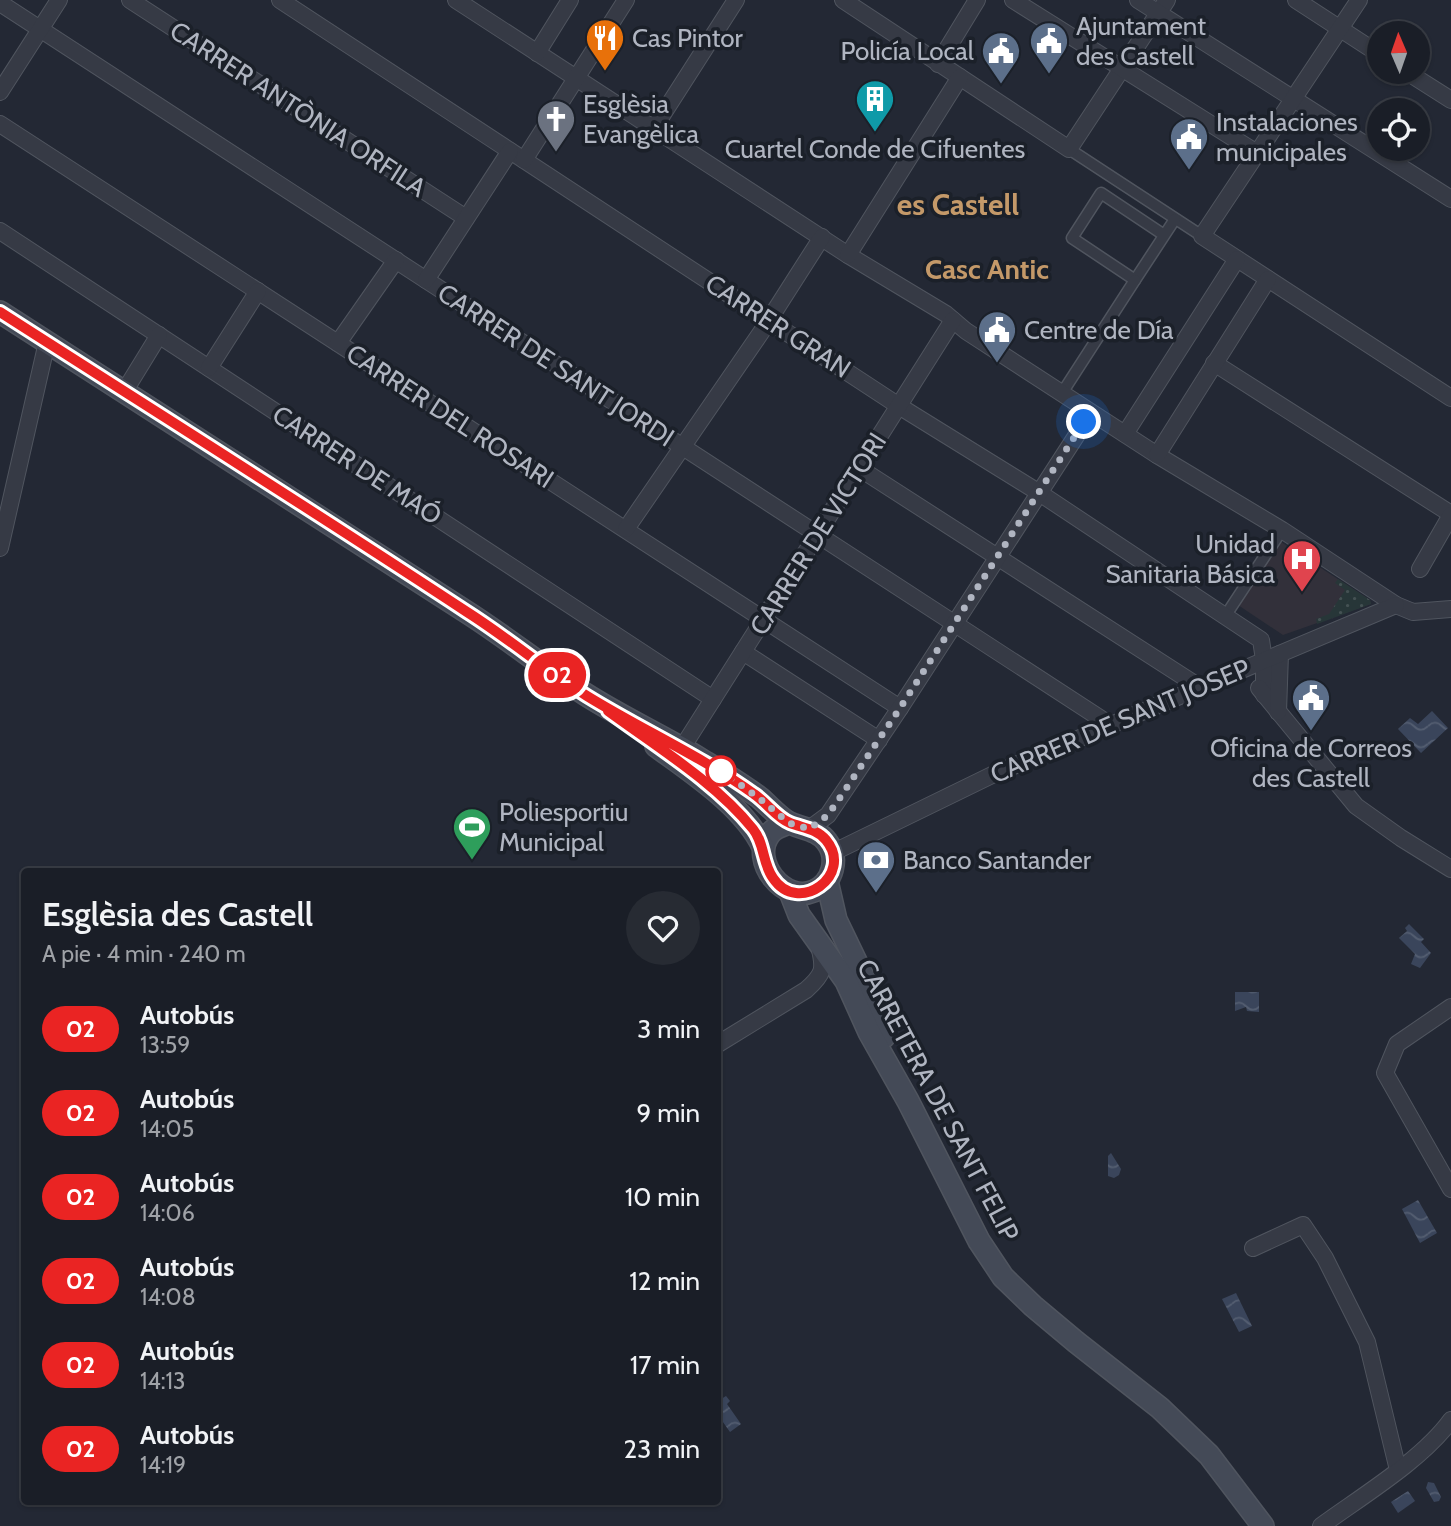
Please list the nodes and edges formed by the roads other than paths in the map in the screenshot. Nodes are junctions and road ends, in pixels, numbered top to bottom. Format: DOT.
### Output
graph roads {
  1 [pos="59,0"];
  2 [pos="130,0"];
  3 [pos="280,0"];
  4 [pos="456,0"];
  5 [pos="570,0"];
  6 [pos="626,0"];
  7 [pos="736,0"];
  8 [pos="843,0"];
  9 [pos="977,0"];
  10 [pos="1013,0"];
  11 [pos="1139,0"];
  12 [pos="1296,0"];
  13 [pos="1359,0"];
  14 [pos="1163,6"];
  15 [pos="5,7"];
  16 [pos="1340,29"];
  17 [pos="40,30"];
  18 [pos="1367,46"];
  19 [pos="537,53"];
  20 [pos="938,64"];
  21 [pos="1122,68"];
  22 [pos="960,77"];
  23 [pos="576,78"];
  24 [pos="1426,84"];
  25 [pos="0,92"];
  26 [pos="1293,99"];
  27 [pos="1451,100"];
  28 [pos="0,124"];
  29 [pos="654,128"];
  30 [pos="1069,149"];
  31 [pos="1257,153"];
  32 [pos="517,155"];
  33 [pos="1451,199"];
  34 [pos="466,218"];
  35 [pos="1175,219"];
  36 [pos="0,231"];
  37 [pos="1164,235"];
  38 [pos="1202,236"];
  39 [pos="822,237"];
  40 [pos="848,255"];
  41 [pos="1237,259"];
  42 [pos="396,260"];
  43 [pos="1268,279"];
  44 [pos="426,280"];
  45 [pos="1135,280"];
  46 [pos="258,291"];
  47 [pos="0,312"];
  48 [pos="953,320"];
  49 [pos="769,321"];
  50 [pos="159,335"];
  51 [pos="47,342"];
  52 [pos="338,343"];
  53 [pos="1214,363"];
  54 [pos="209,368"];
  55 [pos="124,392"];
  56 [pos="1062,394"];
  57 [pos="1451,398"];
  58 [pos="899,405"];
  59 [pos="1091,413"];
  60 [pos="1125,434"];
  61 [pos="683,447"];
  62 [pos="1157,455"];
  63 [pos="859,468"];
  64 [pos="1038,492"];
  65 [pos="1451,514"];
  66 [pos="626,529"];
  67 [pos="1282,530"];
  68 [pos="817,535"];
  69 [pos="0,548"];
  70 [pos="997,557"];
  71 [pos="1420,569"];
  72 [pos="1396,605"];
  73 [pos="1451,609"];
  74 [pos="1224,618"];
  75 [pos="764,619"];
  76 [pos="955,624"];
  77 [pos="743,652"];
  78 [pos="1280,654"];
  79 [pos="1264,660"];
  80 [pos="1245,669"];
  81 [pos="1201,688"];
  82 [pos="586,695"];
  83 [pos="1264,695"];
  84 [pos="713,699"];
  85 [pos="900,708"];
  86 [pos="1278,712"];
  87 [pos="1112,726"];
  88 [pos="879,740"];
  89 [pos="682,748"];
  90 [pos="799,826"];
  91 [pos="763,846"];
  92 [pos="832,853"];
  93 [pos="1451,869"];
  94 [pos="827,881"];
  95 [pos="790,892"];
  96 [pos="817,941"];
  97 [pos="1451,1007"];
  98 [pos="721,1042"];
  99 [pos="908,1101"];
  100 [pos="1451,1189"];
  101 [pos="1253,1248"];
  102 [pos="1451,1420"];
  103 [pos="1398,1470"];
  104 [pos="1263,1526"];
  105 [pos="1321,1526"];
  1 -- 17 [label="street"];
  2 -- 34 [label="street, CARRER ANTÒNIA ORFILA"];
  3 -- 32 [label="street, CARRER GRAN"];
  4 -- 19 [label="street"];
  5 -- 19 [label="street"];
  6 -- 23 [label="street"];
  7 -- 29 [label="street"];
  8 -- 20 [label="street"];
  9 -- 20 [label="street"];
  10 -- 21 [label="street"];
  11 -- 14 [label="street"];
  12 -- 16 [label="street"];
  13 -- 16 [label="street"];
  14 -- 21 [label="street"];
  14 -- 26 [label="street"];
  15 -- 17 [label="street, CARRER DE SANT JORDI"];
  16 -- 18 [label="street"];
  16 -- 26 [label="street"];
  17 -- 25 [label="street"];
  17 -- 42 [label="street, CARRER DE SANT JORDI"];
  19 -- 23 [label="street"];
  20 -- 22 [label="street"];
  21 -- 30 [label="street"];
  21 -- 31 [label="street"];
  22 -- 30 [label="street"];
  22 -- 40 [label="street"];
  23 -- 29 [label="street"];
  23 -- 32 [label="street"];
  24 -- 27 [label="street"];
  26 -- 31 [label="street"];
  26 -- 33 [label="street"];
  28 -- 46 [label="street, CARRER DEL ROSARI"];
  29 -- 39 [label="street"];
  30 -- 35 [label="street"];
  31 -- 38 [label="street"];
  32 -- 34 [label="street"];
  32 -- 49 [label="street, CARRER GRAN"];
  34 -- 44 [label="street"];
  35 -- 37 [label="street"];
  35 -- 38 [label="street"];
  36 -- 50 [label="street, CARRER DE MAÓ"];
  37 -- 45 [label="street"];
  37 -- 45 [label="street"];
  38 -- 41 [label="street"];
  39 -- 40 [label="street"];
  39 -- 49 [label="street"];
  40 -- 48 [label="street"];
  41 -- 43 [label="street"];
  41 -- 60 [label="street"];
  42 -- 44 [label="street, CARRER DE SANT JORDI"];
  42 -- 52 [label="street"];
  43 -- 53 [label="street"];
  43 -- 57 [label="street"];
  44 -- 61 [label="street, CARRER DE SANT JORDI"];
  45 -- 56 [label="street"];
  46 -- 52 [label="street, CARRER DEL ROSARI"];
  46 -- 54 [label="street"];
  47 -- 51 [label="main road"];
  48 -- 56 [label="street"];
  48 -- 58 [label="street, CARRER DE VICTORI"];
  49 -- 58 [label="street, CARRER GRAN"];
  49 -- 61 [label="street"];
  50 -- 54 [label="street, CARRER DE MAÓ"];
  50 -- 55 [label="street"];
  51 -- 55 [label="main road"];
  51 -- 69 [label="street"];
  52 -- 66 [label="street, CARRER DEL ROSARI"];
  53 -- 62 [label="street"];
  53 -- 65 [label="street"];
  54 -- 84 [label="street, CARRER DE MAÓ"];
  55 -- 82 [label="main road"];
  56 -- 59 [label="street"];
  58 -- 63 [label="street, CARRER DE VICTORI"];
  58 -- 64 [label="street, CARRER GRAN"];
  59 -- 60 [label="street"];
  59 -- 64 [label="street"];
  60 -- 62 [label="street"];
  61 -- 66 [label="street"];
  61 -- 68 [label="street, CARRER DE SANT JORDI"];
  62 -- 67 [label="street"];
  63 -- 68 [label="street, CARRER DE VICTORI"];
  63 -- 70 [label="street"];
  64 -- 70 [label="street"];
  64 -- 74 [label="street, CARRER GRAN"];
  65 -- 71 [label="street"];
  66 -- 75 [label="street, CARRER DEL ROSARI"];
  67 -- 72 [label="street"];
  67 -- 74 [label="street"];
  68 -- 75 [label="street, CARRER DE VICTORI"];
  68 -- 76 [label="street, CARRER DE SANT JORDI"];
  70 -- 76 [label="street"];
  70 -- 81 [label="street"];
  72 -- 73 [label="street"];
  72 -- 78 [label="street, CARRER DE SANT JOSEP"];
  74 -- 79 [label="street, CARRER GRAN"];
  75 -- 77 [label="street, CARRER DE VICTORI"];
  75 -- 85 [label="street, CARRER DEL ROSARI"];
  76 -- 85 [label="street"];
  76 -- 87 [label="street, CARRER DE SANT JORDI"];
  77 -- 84 [label="street, CARRER DE VICTORI"];
  77 -- 88 [label="street"];
  78 -- 79 [label="street, CARRER DE SANT JOSEP"];
  78 -- 86 [label="street"];
  79 -- 80 [label="street, CARRER DE SANT JOSEP"];
  79 -- 83 [label="street"];
  80 -- 81 [label="street, CARRER DE SANT JOSEP"];
  80 -- 83 [label="street"];
  81 -- 87 [label="street, CARRER DE SANT JOSEP"];
  82 -- 89 [label="main road"];
  82 -- 91 [label="main road"];
  83 -- 86 [label="street"];
  84 -- 89 [label="street, CARRER DE VICTORI"];
  85 -- 88 [label="street"];
  86 -- 93 [label="street"];
  87 -- 92 [label="street, CARRER DE SANT JOSEP"];
  88 -- 90 [label="street"];
  89 -- 90 [label="main road"];
  90 -- 91 [label="main road"];
  90 -- 92 [label="main road"];
  91 -- 95 [label="main road"];
  92 -- 94 [label="main road"];
  94 -- 95 [label="main road"];
  94 -- 99 [label="main road"];
  95 -- 96 [label="main road, CARRETERA DE SANT FELIP"];
  96 -- 98 [label="street"];
  96 -- 99 [label="main road, CARRETERA DE SANT FELIP"];
  97 -- 100 [label="street"];
  99 -- 104 [label="main road, CARRETERA DE SANT FELIP"];
  101 -- 103 [label="street"];
  102 -- 103 [label="street"];
  103 -- 105 [label="street"];
}
